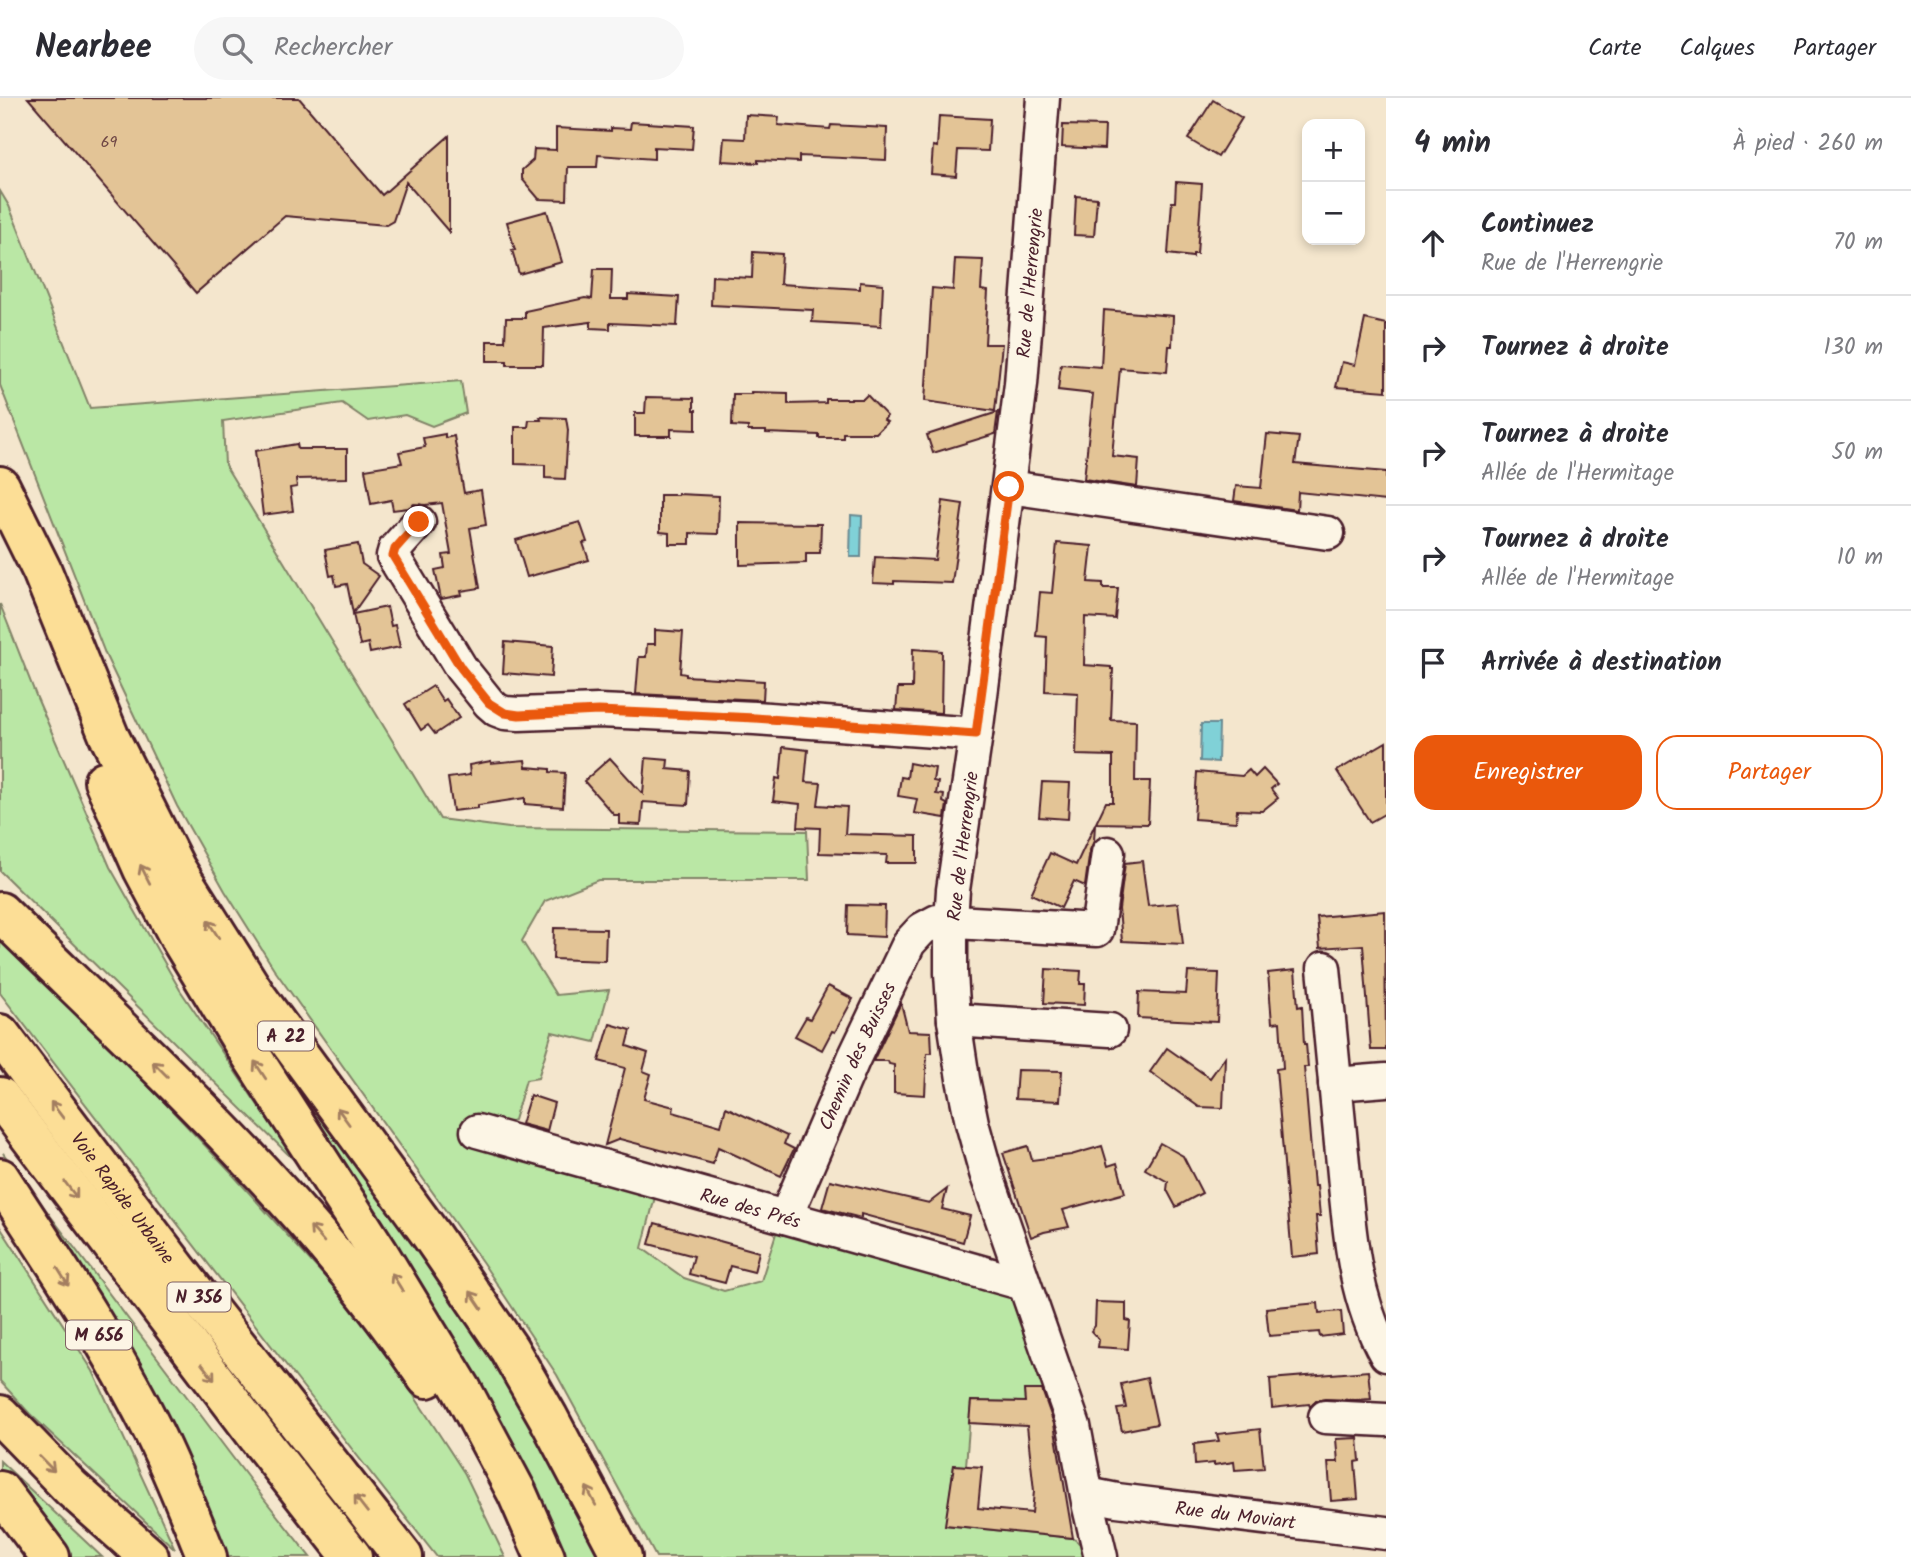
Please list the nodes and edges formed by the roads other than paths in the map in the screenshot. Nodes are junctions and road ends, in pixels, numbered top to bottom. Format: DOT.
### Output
graph roads {
  1 [pos="1043,98"];
  2 [pos="0,487"];
  3 [pos="1009,487"];
  4 [pos="419,522"];
  5 [pos="1328,533"];
  6 [pos="976,734"];
  7 [pos="1108,853"];
  8 [pos="0,912"];
  9 [pos="951,920"];
  10 [pos="1324,968"];
  11 [pos="954,1020"];
  12 [pos="1110,1030"];
  13 [pos="0,1034"];
  14 [pos="1386,1080"];
  15 [pos="1335,1084"];
  16 [pos="0,1097"];
  17 [pos="477,1131"];
  18 [pos="0,1178"];
  19 [pos="786,1216"];
  20 [pos="1024,1284"];
  21 [pos="1374,1293"];
  22 [pos="1386,1355"];
  23 [pos="0,1415"];
  24 [pos="1325,1417"];
  25 [pos="1386,1420"];
  26 [pos="0,1491"];
  27 [pos="1087,1494"];
  28 [pos="1386,1532"];
  29 [pos="50,1557"];
  30 [pos="149,1557"];
  31 [pos="208,1557"];
  32 [pos="352,1557"];
  33 [pos="403,1557"];
  34 [pos="527,1557"];
  35 [pos="545,1557"];
  36 [pos="622,1557"];
  37 [pos="1101,1557"];
  1 -- 3 [label="street, Rue de l'Herrengrie"];
  35 -- 2 [label="highway, one-way"];
  36 -- 2 [label="highway, A 22, one-way"];
  3 -- 5 [label="street"];
  3 -- 6 [label="street, Rue de l'Herrengrie"];
  4 -- 6 [label="street"];
  6 -- 9 [label="street, Rue de l'Herrengrie"];
  7 -- 9 [label="street"];
  34 -- 8 [label="highway, one-way"];
  9 -- 11 [label="street, Rue de l'Herrengrie"];
  9 -- 19 [label="street, Chemin des Buisses"];
  10 -- 15 [label="street"];
  11 -- 12 [label="street"];
  11 -- 20 [label="street, Rue de l'Herrengrie"];
  33 -- 13 [label="highway, Voie Rapide Urbaine / N 356, one-way"];
  14 -- 15 [label="street"];
  15 -- 21 [label="street"];
  16 -- 32 [label="highway, Voie Rapide Urbaine / N 356, one-way"];
  17 -- 19 [label="street, Rue des Prés"];
  18 -- 31 [label="highway, M 656, one-way"];
  19 -- 20 [label="street, Rue des Prés"];
  20 -- 27 [label="street, Rue de l'Herrengrie"];
  21 -- 22 [label="street"];
  23 -- 30 [label="highway, one-way"];
  24 -- 25 [label="street"];
  26 -- 29 [label="highway"];
  27 -- 28 [label="street, Rue du Moviart"];
  27 -- 37 [label="street, Rue de l'Herrengrie"];
}
